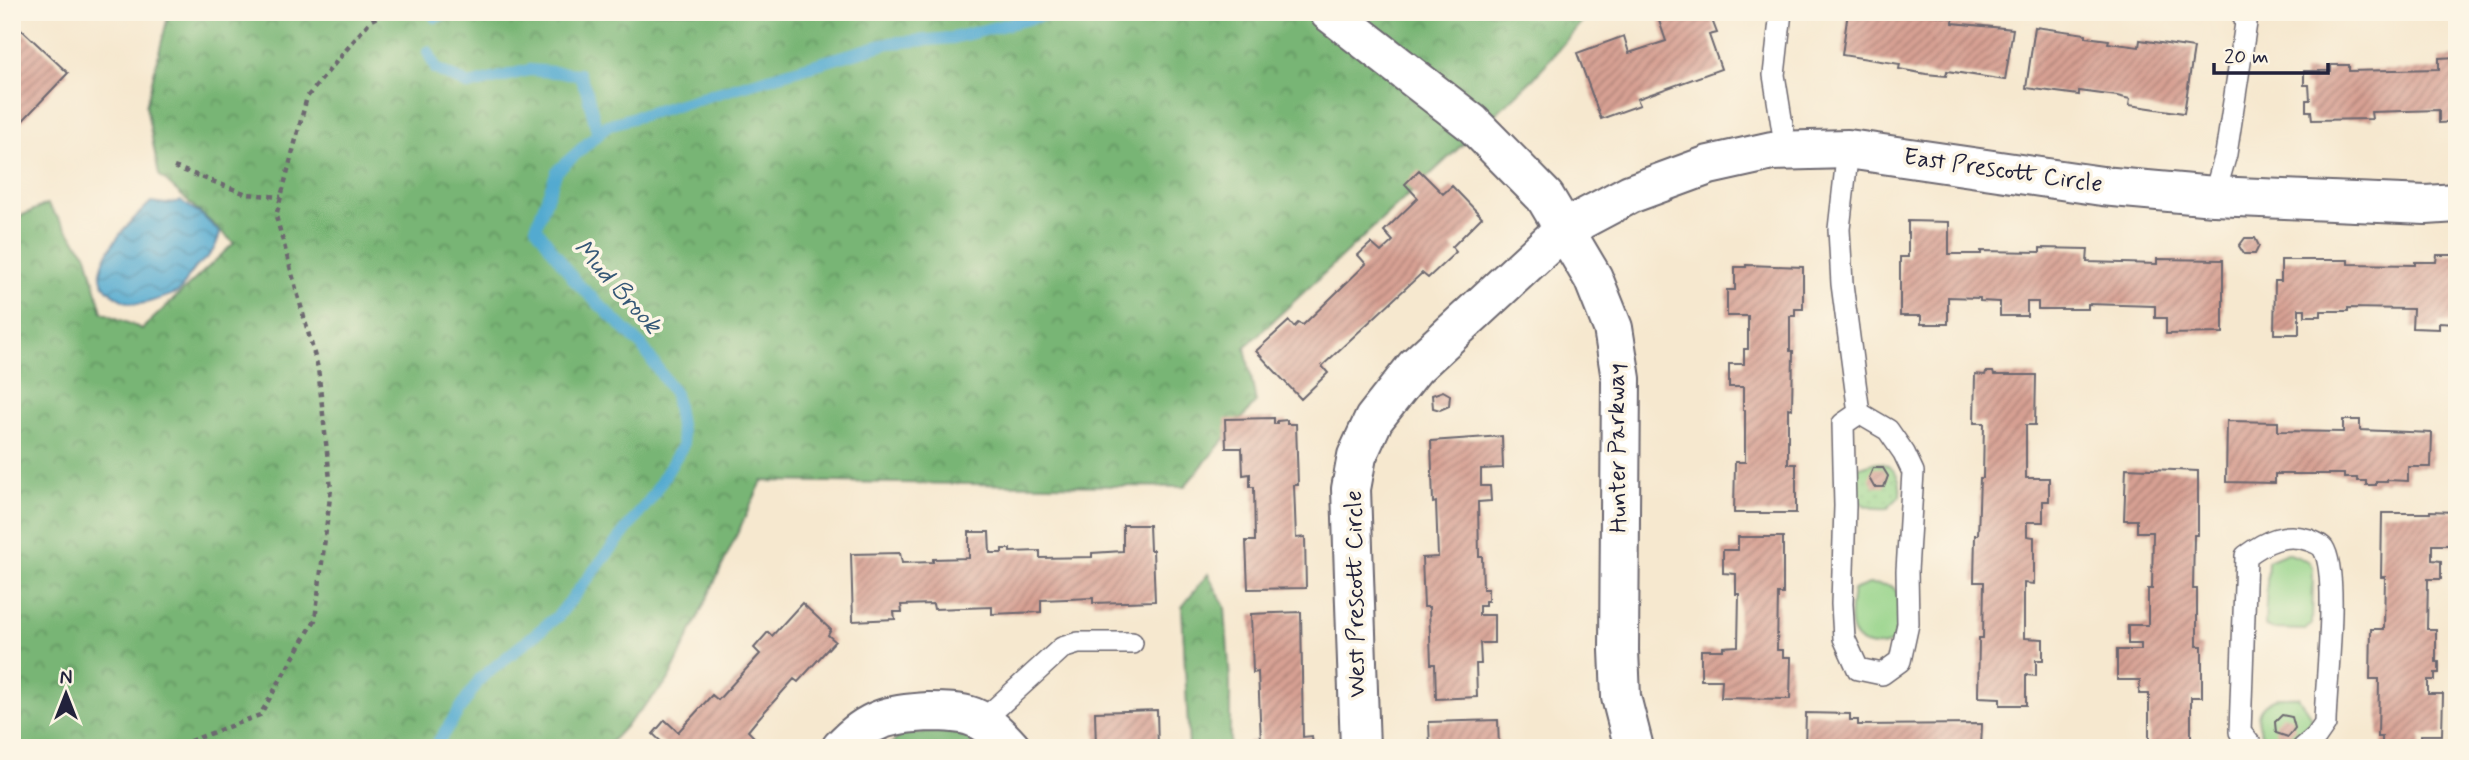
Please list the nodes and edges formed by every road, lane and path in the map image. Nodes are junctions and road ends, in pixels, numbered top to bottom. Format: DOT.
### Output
graph roads {
  1 [pos="387,12"];
  2 [pos="1329,12"];
  3 [pos="1781,12"];
  4 [pos="2242,12"];
  5 [pos="1848,149"];
  6 [pos="1786,150"];
  7 [pos="174,166"];
  8 [pos="2214,196"];
  9 [pos="281,197"];
  10 [pos="2457,203"];
  11 [pos="1564,229"];
  12 [pos="1859,413"];
  13 [pos="1132,643"];
  14 [pos="981,722"];
  15 [pos="171,748"];
  16 [pos="841,748"];
  17 [pos="1011,748"];
  18 [pos="1360,748"];
  19 [pos="1634,748"];
  20 [pos="2253,748"];
  21 [pos="2303,748"];
  1 -- 9 [label="path"];
  2 -- 11 [label="street, Hunter Parkway"];
  3 -- 6 [label="lane"];
  4 -- 8 [label="lane"];
  5 -- 6 [label="street, East Prescott Circle"];
  5 -- 8 [label="street, East Prescott Circle"];
  5 -- 12 [label="lane"];
  6 -- 11 [label="street, East Prescott Circle"];
  7 -- 9 [label="path"];
  8 -- 10 [label="street, East Prescott Circle"];
  9 -- 15 [label="path"];
  11 -- 18 [label="street, West Prescott Circle"];
  11 -- 19 [label="street, Hunter Parkway"];
  12 -- 12 [label="lane"];
  13 -- 14 [label="lane"];
  14 -- 16 [label="street"];
  14 -- 17 [label="street"];
  20 -- 21 [label="lane"];
}
